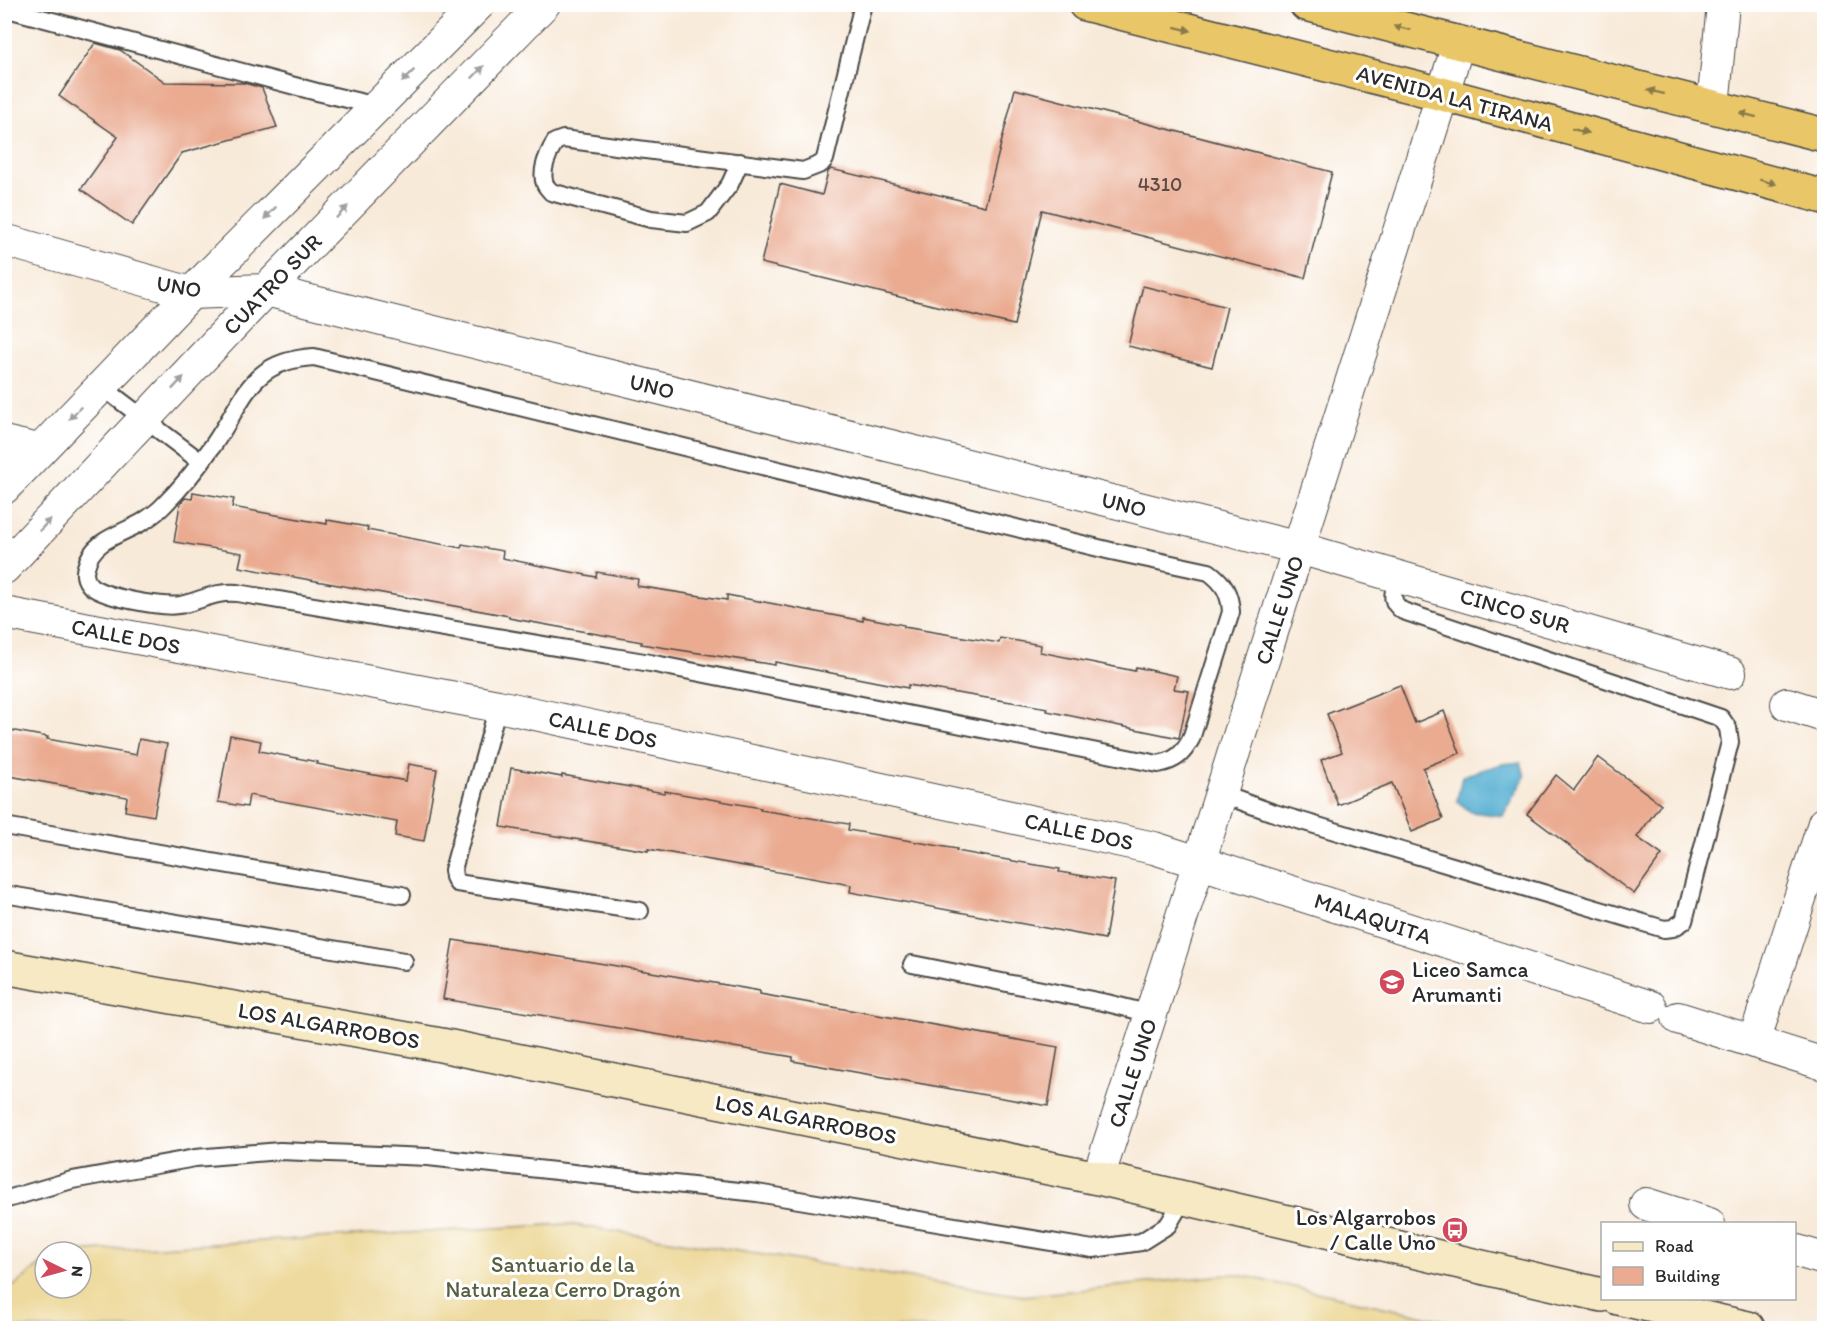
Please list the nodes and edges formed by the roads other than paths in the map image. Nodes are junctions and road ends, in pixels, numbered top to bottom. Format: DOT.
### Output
graph roads {
  1 [pos="479,4"];
  2 [pos="544,4"];
  3 [pos="863,4"];
  4 [pos="1085,4"];
  5 [pos="1306,4"];
  6 [pos="1723,4"];
  7 [pos="4,8"];
  8 [pos="1459,42"];
  9 [pos="1442,94"];
  10 [pos="377,106"];
  11 [pos="1713,106"];
  12 [pos="1824,135"];
  13 [pos="740,162"];
  14 [pos="1824,197"];
  15 [pos="4,240"];
  16 [pos="266,290"];
  17 [pos="190,293"];
  18 [pos="101,386"];
  19 [pos="144,419"];
  20 [pos="4,442"];
  21 [pos="39,450"];
  22 [pos="201,462"];
  23 [pos="4,488"];
  24 [pos="1299,548"];
  25 [pos="4,568"];
  26 [pos="1397,576"];
  27 [pos="4,613"];
  28 [pos="1730,673"];
  29 [pos="1787,704"];
  30 [pos="498,706"];
  31 [pos="1824,716"];
  32 [pos="1221,794"];
  33 [pos="1824,823"];
  34 [pos="4,826"];
  35 [pos="1199,862"];
  36 [pos="1817,872"];
  37 [pos="4,894"];
  38 [pos="402,896"];
  39 [pos="640,911"];
  40 [pos="404,961"];
  41 [pos="912,964"];
  42 [pos="4,967"];
  43 [pos="1151,1014"];
  44 [pos="1754,1042"];
  45 [pos="1824,1064"];
  46 [pos="1098,1178"];
  47 [pos="1184,1198"];
  48 [pos="4,1200"];
  49 [pos="1646,1204"];
  50 [pos="1703,1222"];
  51 [pos="1796,1251"];
  52 [pos="1824,1259"];
  53 [pos="1601,1295"];
  54 [pos="1622,1300"];
  55 [pos="1748,1329"];
  1 -- 10 [label="street, one-way"];
  16 -- 2 [label="street, CUATRO SUR, one-way"];
  3 -- 13 [label="lane"];
  4 -- 9 [label="highway, AVENIDA LA TIRANA, one-way"];
  8 -- 5 [label="highway, one-way"];
  6 -- 11 [label="street"];
  7 -- 10 [label="lane"];
  8 -- 9 [label="street, CALLE UNO"];
  11 -- 8 [label="highway, one-way"];
  9 -- 14 [label="highway, AVENIDA LA TIRANA, one-way"];
  9 -- 24 [label="street, CALLE UNO"];
  10 -- 17 [label="street, one-way"];
  12 -- 11 [label="highway, one-way"];
  13 -- 13 [label="lane"];
  15 -- 17 [label="street, UNO"];
  16 -- 17 [label="street, UNO"];
  19 -- 16 [label="street, CUATRO SUR, one-way"];
  16 -- 24 [label="street, UNO"];
  17 -- 18 [label="street"];
  18 -- 19 [label="lane"];
  18 -- 21 [label="street, one-way"];
  19 -- 22 [label="lane"];
  25 -- 19 [label="street, CUATRO SUR, one-way"];
  20 -- 21 [label="street"];
  21 -- 23 [label="street"];
  22 -- 22 [label="lane"];
  24 -- 26 [label="street, CINCO SUR"];
  24 -- 32 [label="street, CALLE UNO"];
  26 -- 28 [label="street, CINCO SUR"];
  26 -- 32 [label="lane"];
  27 -- 30 [label="street, CALLE DOS"];
  29 -- 31 [label="street"];
  30 -- 35 [label="street, CALLE DOS"];
  30 -- 39 [label="lane"];
  32 -- 35 [label="street, CALLE UNO"];
  33 -- 36 [label="street"];
  34 -- 38 [label="lane"];
  35 -- 43 [label="street, CALLE UNO"];
  35 -- 44 [label="street, MALAQUITA"];
  36 -- 44 [label="street"];
  37 -- 40 [label="lane"];
  41 -- 43 [label="lane"];
  42 -- 46 [label="street, LOS ALGARROBOS"];
  43 -- 46 [label="street, CALLE UNO"];
  44 -- 45 [label="street, MALAQUITA"];
  46 -- 47 [label="street, LOS ALGARROBOS"];
  47 -- 48 [label="lane"];
  47 -- 53 [label="street, LOS ALGARROBOS"];
  49 -- 50 [label="street"];
  51 -- 52 [label="street"];
  54 -- 55 [label="street"];
}
